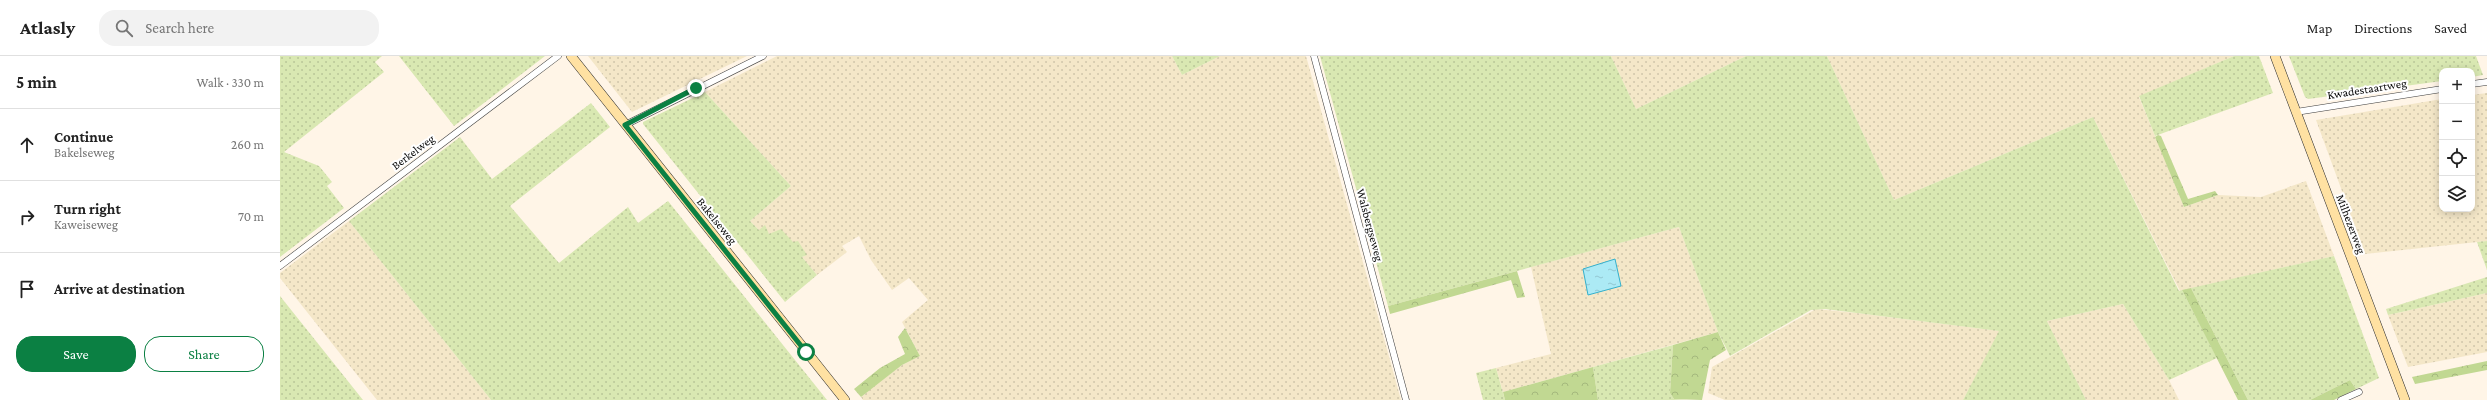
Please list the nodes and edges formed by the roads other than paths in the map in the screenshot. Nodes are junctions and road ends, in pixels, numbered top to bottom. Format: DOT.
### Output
graph roads {
  1 [pos="558,56"];
  2 [pos="571,56"];
  3 [pos="763,56"];
  4 [pos="1314,56"];
  5 [pos="2275,56"];
  6 [pos="2487,82"];
  7 [pos="2475,84"];
  8 [pos="2439,89"];
  9 [pos="2296,112"];
  10 [pos="625,125"];
  11 [pos="280,266"];
  12 [pos="2359,392"];
  13 [pos="845,400"];
  14 [pos="1406,400"];
  15 [pos="2342,400"];
  16 [pos="2405,400"];
  1 -- 11 [label="street, Berkelweg"];
  2 -- 10 [label="main road, Bakelseweg"];
  3 -- 10 [label="street"];
  4 -- 14 [label="street, Walsbergseweg"];
  5 -- 9 [label="main road, Milhezerweg"];
  6 -- 7 [label="street"];
  8 -- 9 [label="street, Kwadestaartweg"];
  9 -- 16 [label="main road, Milhezerweg"];
  10 -- 13 [label="main road, Bakelseweg"];
  12 -- 15 [label="street"];
}
